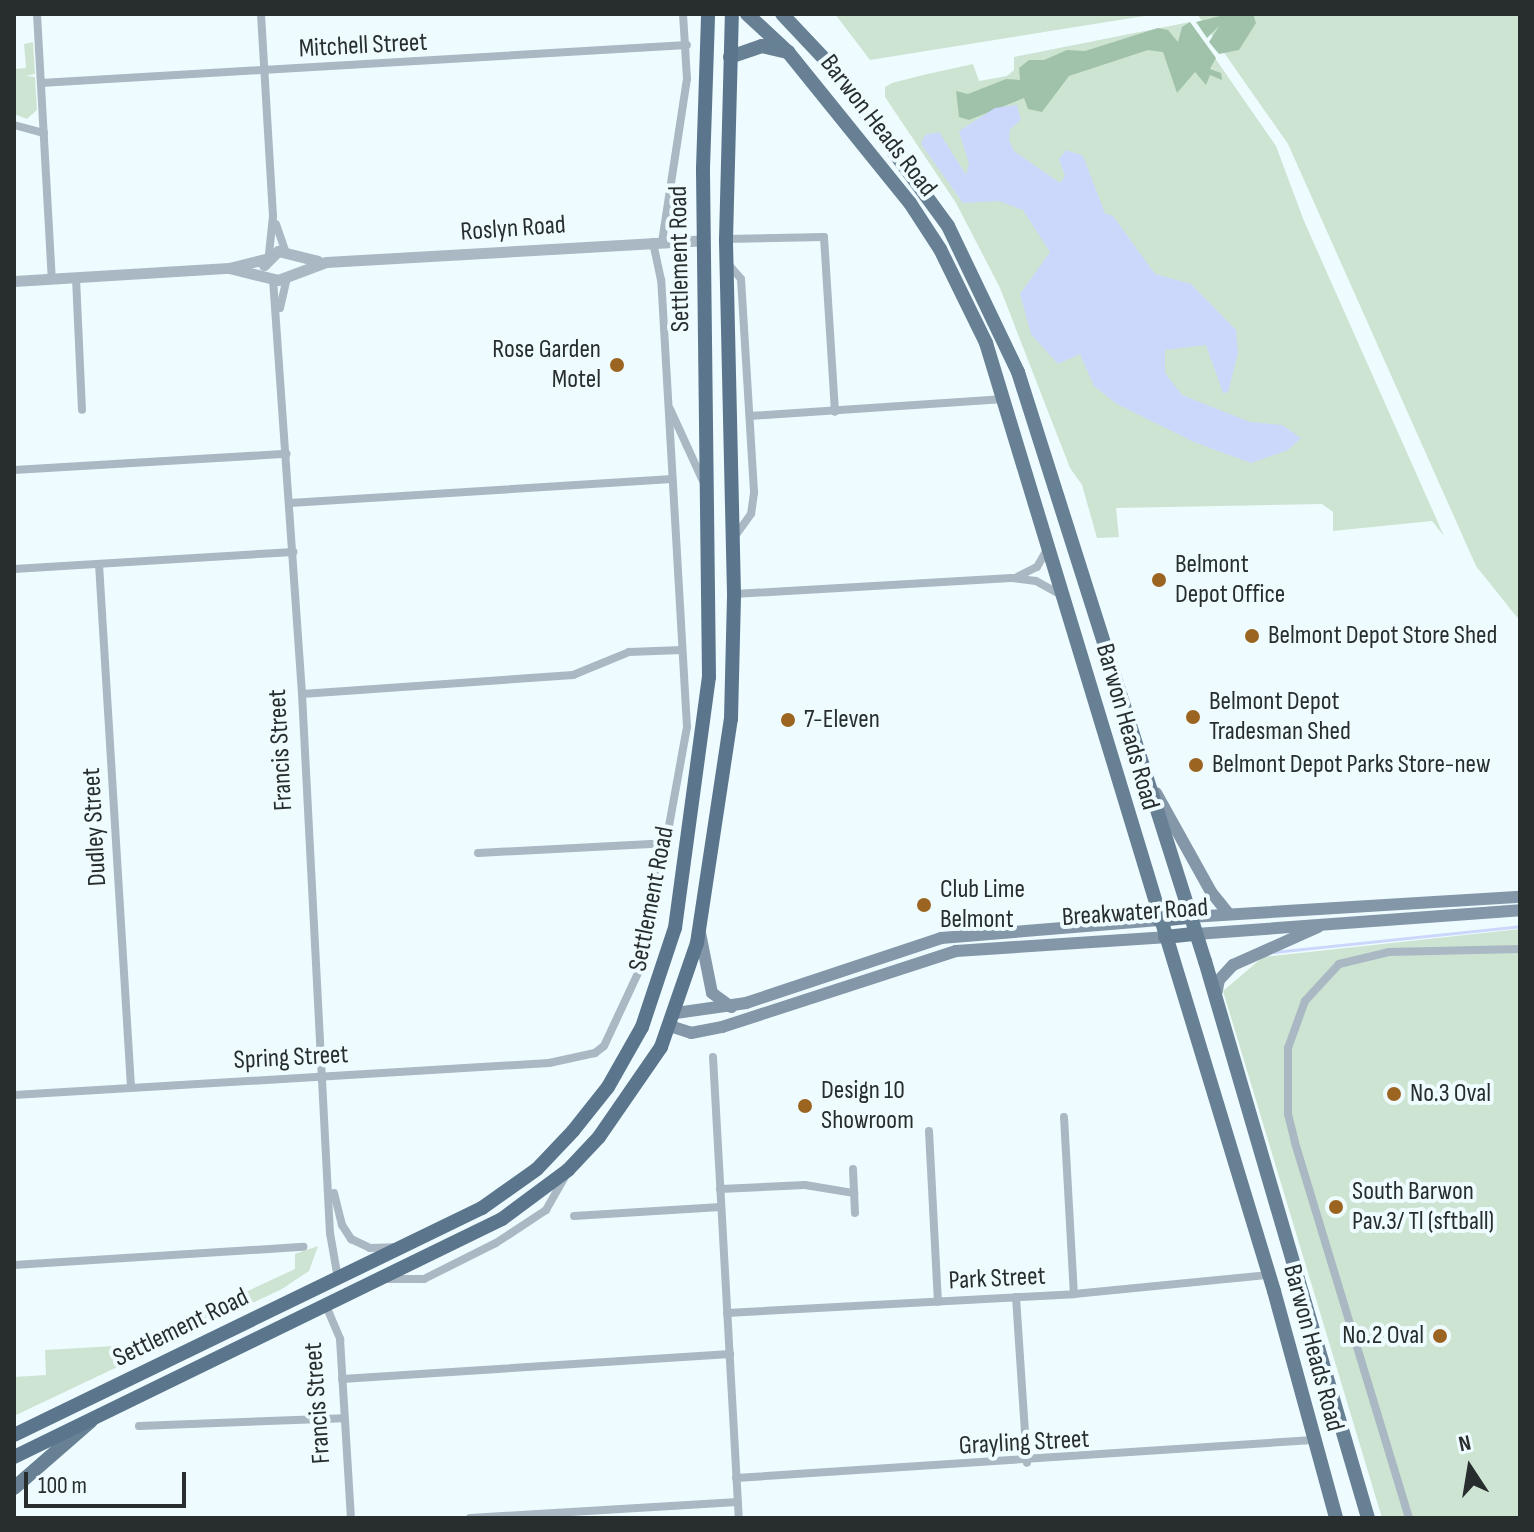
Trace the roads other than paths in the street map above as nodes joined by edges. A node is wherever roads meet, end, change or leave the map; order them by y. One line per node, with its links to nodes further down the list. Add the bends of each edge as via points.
1 (37, 14): 14 (street)
2 (261, 14): 13 (street)
3 (683, 14): 9 (street, Settlement Road)
4 (708, 14): 21 (highway, Settlement Road)
5 (732, 14): 12 (highway, Settlement Road)
6 (747, 14): 11 (main road, Barwon Heads Road)
7 (782, 14): 10 (main road, Barwon Heads Road)
8 (791, 14): 10 (main road)
9 (687, 45): 13 (street, Mitchell Street); 22 (street, Settlement Road, via 687,79)
10 (816, 47): 15 (main road, Barwon Heads Road)
11 (788, 52): 12 (main road, via 758,47); 16 (main road, Barwon Heads Road)
12 (730, 57): 20 (highway, Settlement Road)
13 (265, 71): 14 (street, Mitchell Street); 19 (street)
14 (41, 83): 18 (street)
15 (846, 85): 16 (main road); 47 (main road, Barwon Heads Road, via 948,226 1002,330)
16 (846, 122): 34 (main road, Barwon Heads Road, via 940,249 968,302)
17 (14, 125): 18 (street)
18 (44, 133): 31 (street)
19 (273, 216): 23 (street); 24 (street)
20 (726, 239): 21 (highway); 25 (highway, Settlement Road); 37 (street, via 824,237)
21 (703, 240): 22 (street, Roslyn Road); 42 (highway, Settlement Road)
22 (658, 242): 26 (street, Roslyn Road); 35 (street, Settlement Road)
23 (288, 255): 24 (street, Roslyn Road); 26 (street, Roslyn Road); 29 (street)
24 (267, 257): 27 (street, Roslyn Road); 28 (street)
25 (726, 261): 38 (street, via 741,279); 44 (highway, Settlement Road)
26 (326, 262): 29 (street, Roslyn Road)
27 (229, 268): 28 (street, Roslyn Road); 30 (street, Roslyn Road)
28 (270, 276): 29 (street, Roslyn Road); 33 (street, Francis Street)
29 (289, 276): 33 (street, Francis Street)
30 (76, 278): 31 (street, Roslyn Road); 36 (street)
31 (52, 279): 32 (street, Roslyn Road)
32 (14, 281)
33 (279, 316): 39 (street, Francis Street)
34 (1006, 399): 37 (street); 45 (main road, Barwon Heads Road)
35 (668, 403): 41 (street, Settlement Road); 42 (street)
36 (82, 410)
37 (835, 412): 38 (street)
38 (750, 416): 44 (street, via 754,508)
39 (287, 454): 40 (street); 43 (street, Francis Street)
40 (14, 470)
41 (672, 479): 43 (street); 54 (street, Settlement Road)
42 (708, 492): 52 (highway, Settlement Road)
43 (290, 503): 46 (street, Francis Street)
44 (733, 539): 51 (highway, Settlement Road)
45 (1049, 545): 50 (street, via 1037,567); 53 (main road, Barwon Heads Road)
46 (293, 552): 48 (street); 55 (street, Francis Street)
47 (1074, 553): 53 (main road); 56 (main road, Barwon Heads Road)
48 (99, 564): 49 (street); 77 (street, Dudley Street)
49 (14, 569)
50 (1012, 578): 51 (street); 53 (street, via 1045,584)
51 (734, 594): 52 (highway); 65 (highway, Settlement Road, via 731,719)
52 (711, 595): 73 (highway, Settlement Road, via 706,718 682,887 667,964)
53 (1064, 595): 63 (main road, Barwon Heads Road)
54 (682, 650): 55 (street, via 629,652 573,675); 57 (street, Settlement Road, via 687,727)
55 (302, 694): 76 (street, Francis Street)
56 (1147, 776): 61 (main road); 62 (main road, Barwon Heads Road)
57 (670, 843): 58 (street); 76 (street, Spring Street, via 632,994 601,1050 549,1063)
58 (478, 853)
59 (1520, 897): 61 (main road, Breakwater Road)
60 (1520, 910): 64 (main road, Breakwater Road)
61 (1228, 913): 62 (main road, Breakwater Road)
62 (1190, 917): 63 (main road, Breakwater Road); 66 (main road, Barwon Heads Road)
63 (1159, 920): 67 (main road, Barwon Heads Road); 69 (main road, Breakwater Road, via 947,937)
64 (1328, 923): 66 (main road, Breakwater Road); 71 (main road, via 1233,965 1219,980)
65 (699, 930): 72 (main road, via 712,993); 74 (highway, Settlement Road)
66 (1196, 934): 67 (main road, Breakwater Road); 71 (main road, Barwon Heads Road)
67 (1165, 937): 70 (main road, Breakwater Road, via 956,951); 91 (main road, Barwon Heads Road)
68 (1520, 949): 117 (street, via 1389,952 1339,964 1305,1001 1288,1048 1288,1114 1295,1142)
69 (828, 975): 70 (main road); 72 (main road, Breakwater Road)
70 (833, 989): 74 (main road, Breakwater Road, via 722,1027 690,1033)
71 (1216, 997): 116 (main road, Barwon Heads Road)
72 (731, 1007): 74 (main road, Breakwater Road)
73 (647, 1016): 74 (highway); 88 (highway, Settlement Road, via 608,1087 548,1158 482,1208)
74 (673, 1020): 93 (highway, Settlement Road, via 633,1093 568,1170 490,1226)
75 (713, 1057): 83 (street)
76 (325, 1076): 77 (street, Spring Street); 82 (street, Francis Street)
77 (131, 1087): 78 (street, Spring Street)
78 (14, 1095)
79 (1064, 1117): 95 (street)
80 (929, 1131): 97 (street)
81 (853, 1169): 84 (street)
82 (331, 1180): 88 (street, Francis Street, via 341,1222 351,1239 370,1248); 92 (street, Francis Street, via 330,1233)
83 (720, 1189): 84 (street, via 805,1185); 85 (street)
84 (854, 1193): 86 (street)
85 (721, 1207): 87 (street); 99 (street)
86 (855, 1213)
87 (574, 1216)
88 (406, 1246): 92 (highway, Settlement Road)
89 (303, 1247): 90 (street)
90 (14, 1265)
91 (1269, 1275): 95 (street, Park Street); 106 (main road, Barwon Heads Road)
92 (338, 1279): 93 (highway); 94 (highway, Settlement Road)
93 (384, 1279): 98 (highway, Settlement Road)
94 (317, 1289): 98 (highway, Francis Street); 105 (highway, Settlement Road)
95 (1074, 1294): 96 (street, Park Street)
96 (1016, 1297): 97 (street, Park Street); 108 (street)
97 (938, 1302): 99 (street, Park Street)
98 (327, 1308): 101 (street, Francis Street, via 339,1334); 103 (highway, Settlement Road)
99 (727, 1313): 100 (street)
100 (730, 1354): 101 (street); 109 (street)
101 (342, 1379): 102 (street, Francis Street)
102 (344, 1418): 104 (street); 112 (street, Francis Street)
103 (91, 1421): 107 (highway, Settlement Road); 110 (main road)
104 (139, 1426)
105 (14, 1433)
106 (1313, 1440): 108 (street, Grayling Street); 115 (main road, Barwon Heads Road)
107 (14, 1457)
108 (1027, 1463): 109 (street, Grayling Street)
109 (736, 1478): 111 (street)
110 (14, 1488)
111 (738, 1502): 113 (street); 114 (street)
112 (351, 1518)
113 (470, 1518)
114 (739, 1518)
115 (1336, 1518)
116 (1368, 1518)
117 (1409, 1518)

